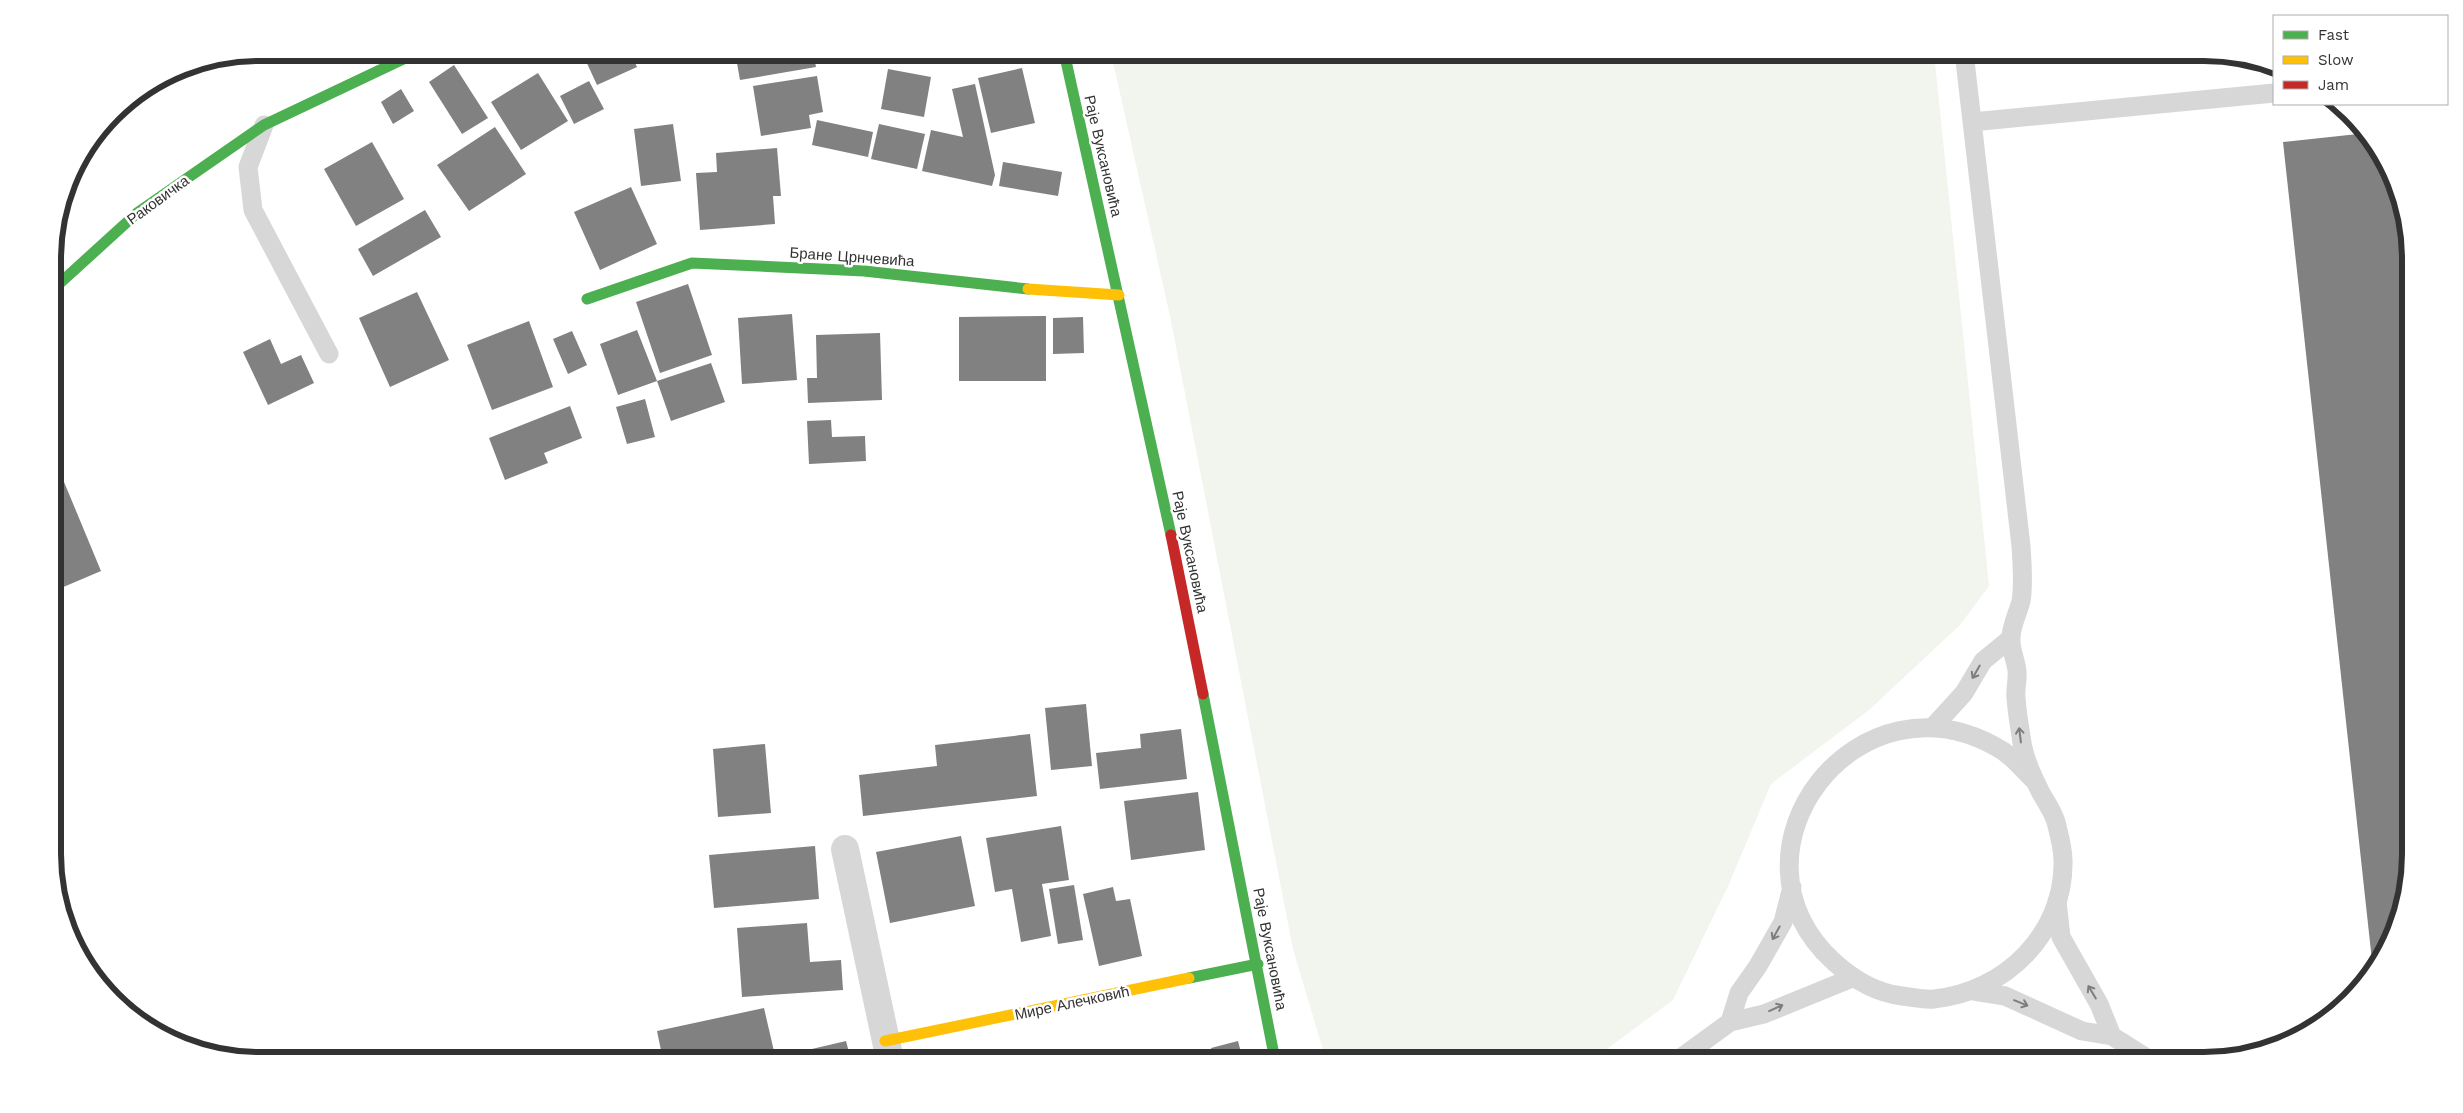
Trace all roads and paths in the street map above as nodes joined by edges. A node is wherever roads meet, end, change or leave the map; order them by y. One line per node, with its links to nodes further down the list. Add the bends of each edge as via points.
1 (399, 61): 6 (street, Раковичка)
2 (1066, 61): 8 (street, Раје Вуксановића)
3 (1965, 61): 5 (lane)
4 (2273, 93): 5 (lane)
5 (1972, 122): 11 (lane, via 2021,546 2021,598)
6 (264, 125): 7 (street, Раковичка, via 137,213); 10 (lane, via 248,168 254,210)
7 (61, 282)
8 (1119, 295): 9 (street, Бране Црнчевића, via 1002,287 864,271 692,262); 17 (street, Раје Вуксановића)
9 (588, 299)
10 (329, 354)
11 (2011, 638): 12 (lane, one-way to 12, via 1983,661 1964,694); 13 (lane, one-way to 11, via 2022,746 2016,696 2017,672)
12 (1932, 727): 13 (lane, via 1967,733 2005,752); 15 (lane, via 1898,731 1865,742 1836,761 1813,788 1798,818 1790,852)
13 (2035, 781): 16 (lane, via 2055,818 2063,860)
14 (845, 849): 22 (street, Мире Алечковић)
15 (1792, 887): 18 (lane, via 1802,920 1821,950); 20 (lane, one-way to 20, via 1783,922 1739,993)
16 (2057, 901): 19 (lane, via 2040,940 2010,970); 21 (lane, one-way to 16, via 2099,1004 2062,937)
17 (1258, 964): 22 (street, Мире Алечковић); 23 (street, Раје Вуксановића)
18 (1852, 978): 19 (lane, via 1890,995 1932,1000); 20 (lane, one-way to 18, via 1764,1014)
19 (1974, 991): 21 (lane, one-way to 21, via 2005,996 2082,1030)
20 (1730, 1022): 24 (lane)
21 (2112, 1036): 25 (lane)
22 (887, 1051)
23 (1274, 1052)
24 (1689, 1052)
25 (2137, 1052)

